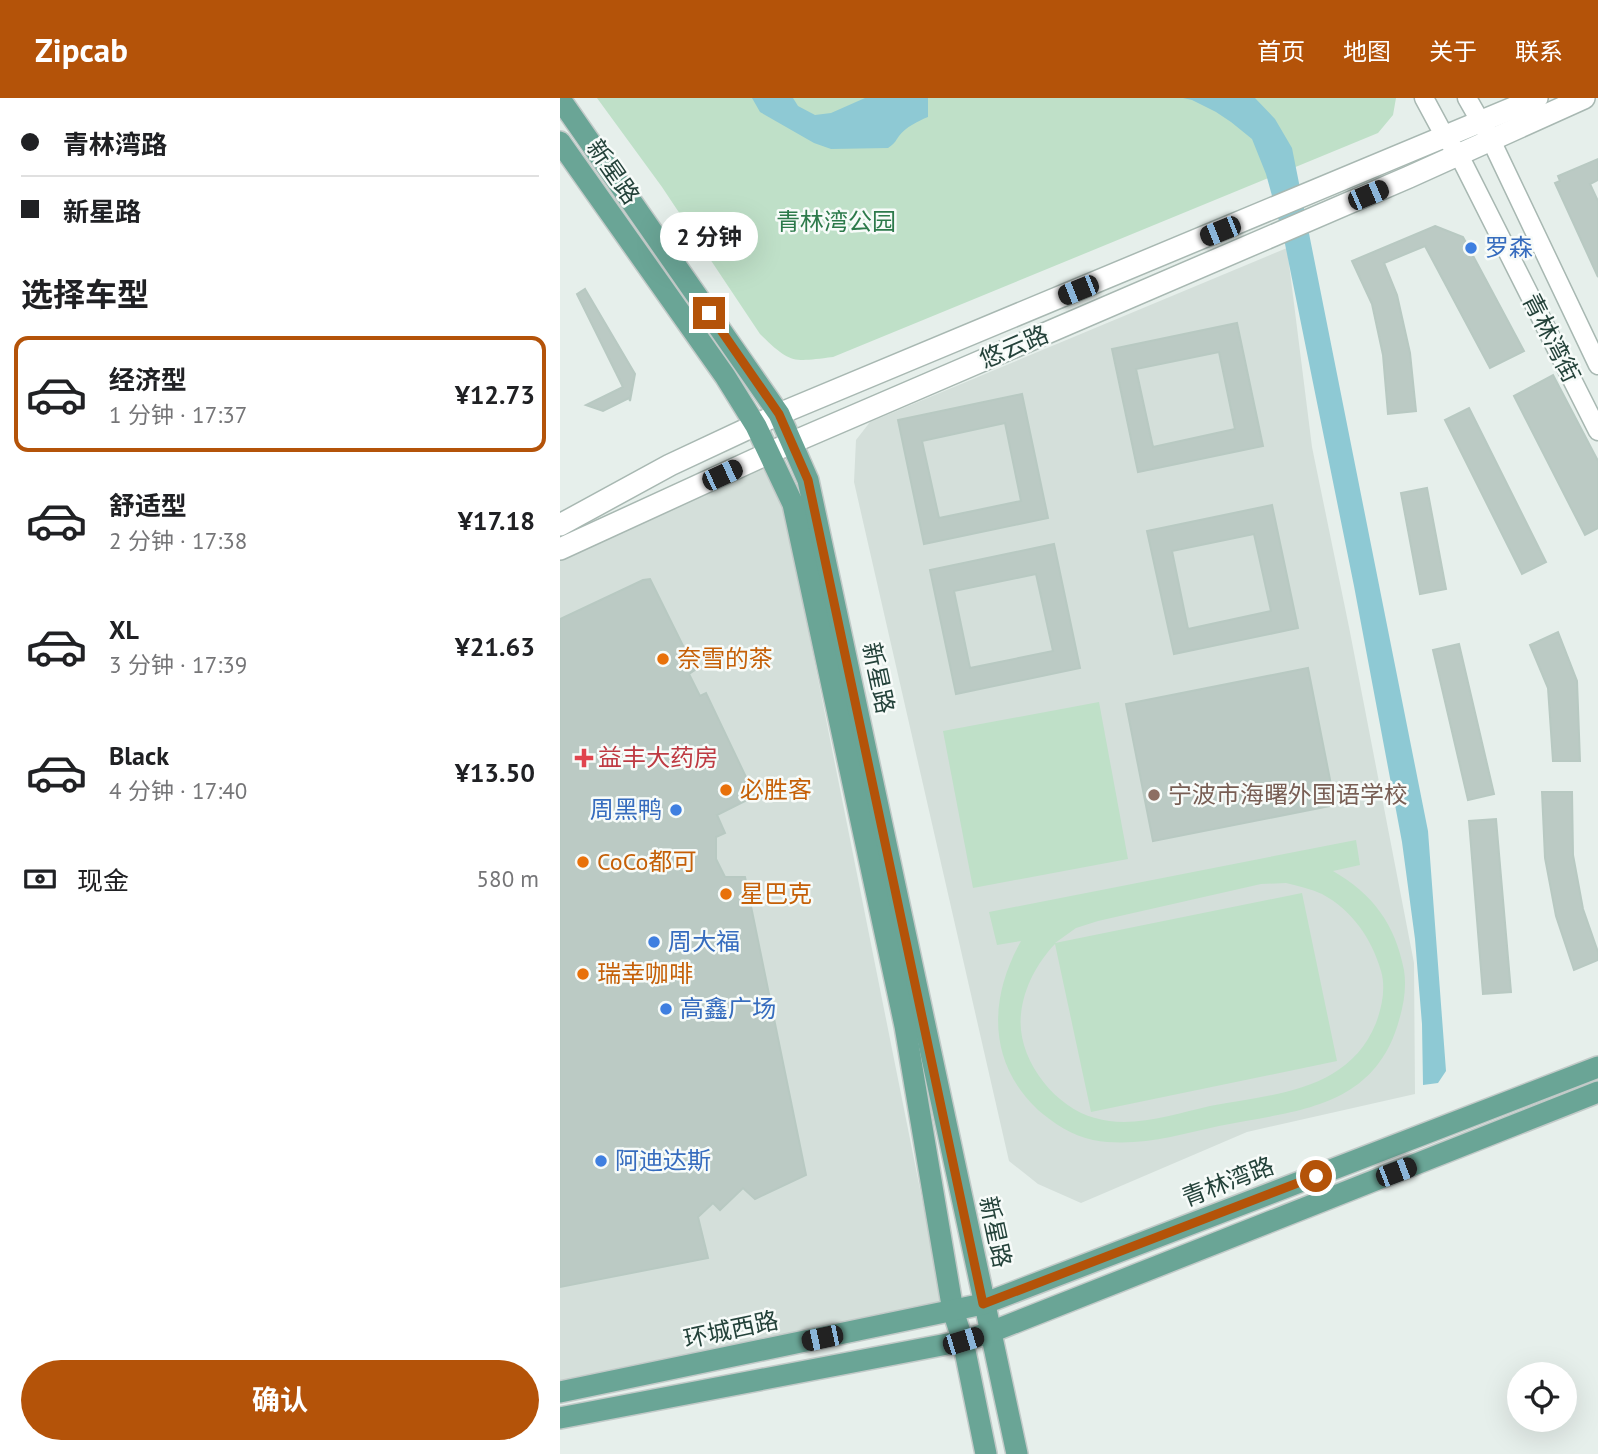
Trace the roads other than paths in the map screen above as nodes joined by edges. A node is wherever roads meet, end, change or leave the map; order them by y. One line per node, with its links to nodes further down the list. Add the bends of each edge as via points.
1 (1424, 98): 7 (street, 青林湾街)
2 (1467, 98): 6 (street, 青林湾街)
3 (1537, 98): 6 (street, 悠云路)
4 (1584, 98): 8 (street, 悠云路)
5 (560, 99): 12 (main road, 新星路)
6 (1482, 121): 7 (street, 悠云路); 8 (street, 青林湾街)
7 (1445, 137): 10 (street, 青林湾街); 12 (street, 悠云路)
8 (1491, 140): 10 (street, 悠云路); 11 (street, 青林湾街)
9 (560, 142): 13 (main road, 新星路)
10 (1458, 155): 14 (street, 青林湾街); 15 (street, 悠云路)
11 (1598, 365)
12 (779, 414): 13 (street, 悠云路); 15 (main road, 新星路)
13 (757, 426): 16 (main road, 新星路); 17 (street, 悠云路, via 670,465)
14 (1598, 431)
15 (791, 443): 16 (street, 悠云路); 21 (main road, 新星路, via 808,480 817,517)
16 (769, 453): 18 (street, 悠云路); 22 (main road, 新星路, via 793,504 874,876)
17 (560, 525)
18 (560, 550)
19 (1598, 1067): 21 (main road, 青林湾路)
20 (1598, 1091): 23 (main road)
21 (983, 1304): 22 (main road, 青林湾路); 23 (main road, 新星路)
22 (954, 1311): 24 (main road, 新星路); 25 (main road, 环城西路)
23 (991, 1332): 24 (main road); 28 (main road, 新星路)
24 (963, 1341): 26 (main road); 27 (main road, 新星路)
25 (560, 1392)
26 (560, 1418)
27 (986, 1454)
28 (1017, 1454)

